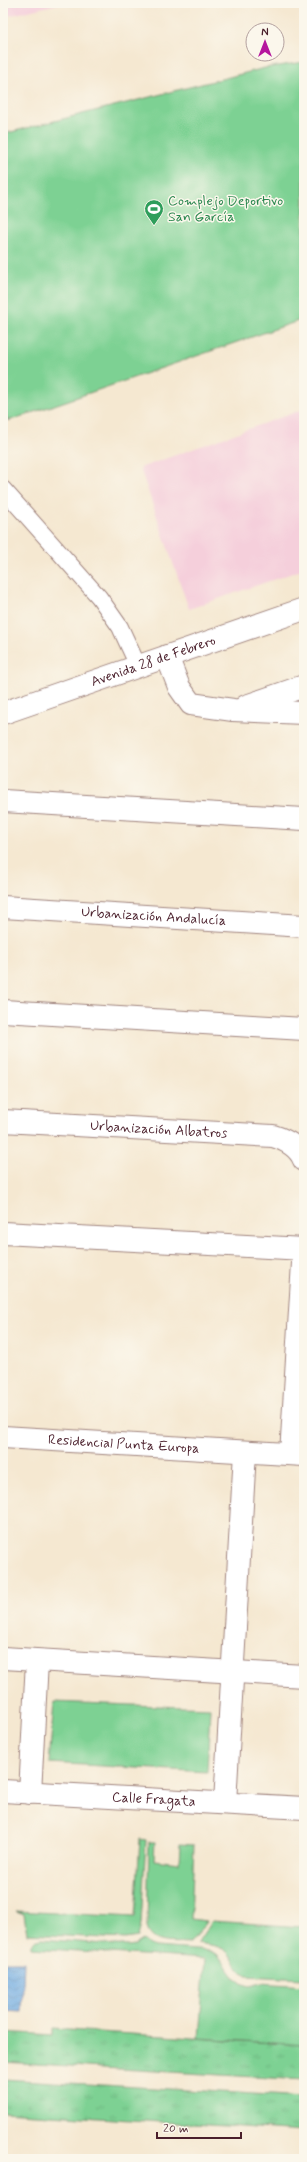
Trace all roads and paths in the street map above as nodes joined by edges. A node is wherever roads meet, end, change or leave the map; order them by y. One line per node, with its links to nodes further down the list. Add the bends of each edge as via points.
1 (3, 489): 4 (lane, via 99,597 120,627)
2 (304, 609): 3 (street, Avenida 28 de Febrero)
3 (167, 656): 4 (street, Avenida 28 de Febrero); 6 (street, via 179,687 191,704)
4 (138, 666): 7 (street, Avenida 28 de Febrero)
5 (304, 686): 6 (street)
6 (233, 710): 8 (street)
7 (3, 713)
8 (304, 713)
9 (3, 801): 10 (street)
10 (304, 819)
11 (3, 908): 12 (street, Urbanización Andalucía)
12 (304, 926)
13 (3, 1011): 14 (street)
14 (304, 1029)
15 (3, 1121): 16 (street, Urbanización Albatros, via 273,1136 295,1147)
16 (304, 1160)
17 (3, 1233): 18 (street)
18 (304, 1248): 21 (street)
19 (3, 1437): 20 (street, Residencial Punta Europa)
20 (245, 1452): 21 (street, Residencial Punta Europa); 24 (street)
21 (298, 1455)
22 (3, 1658): 23 (street)
23 (38, 1661): 24 (street); 27 (street)
24 (233, 1672): 25 (street); 28 (street)
25 (304, 1676)
26 (3, 1791): 27 (street, Calle Fragata)
27 (30, 1793): 28 (street, Calle Fragata)
28 (225, 1803): 29 (street, Calle Fragata)
29 (304, 1808)

